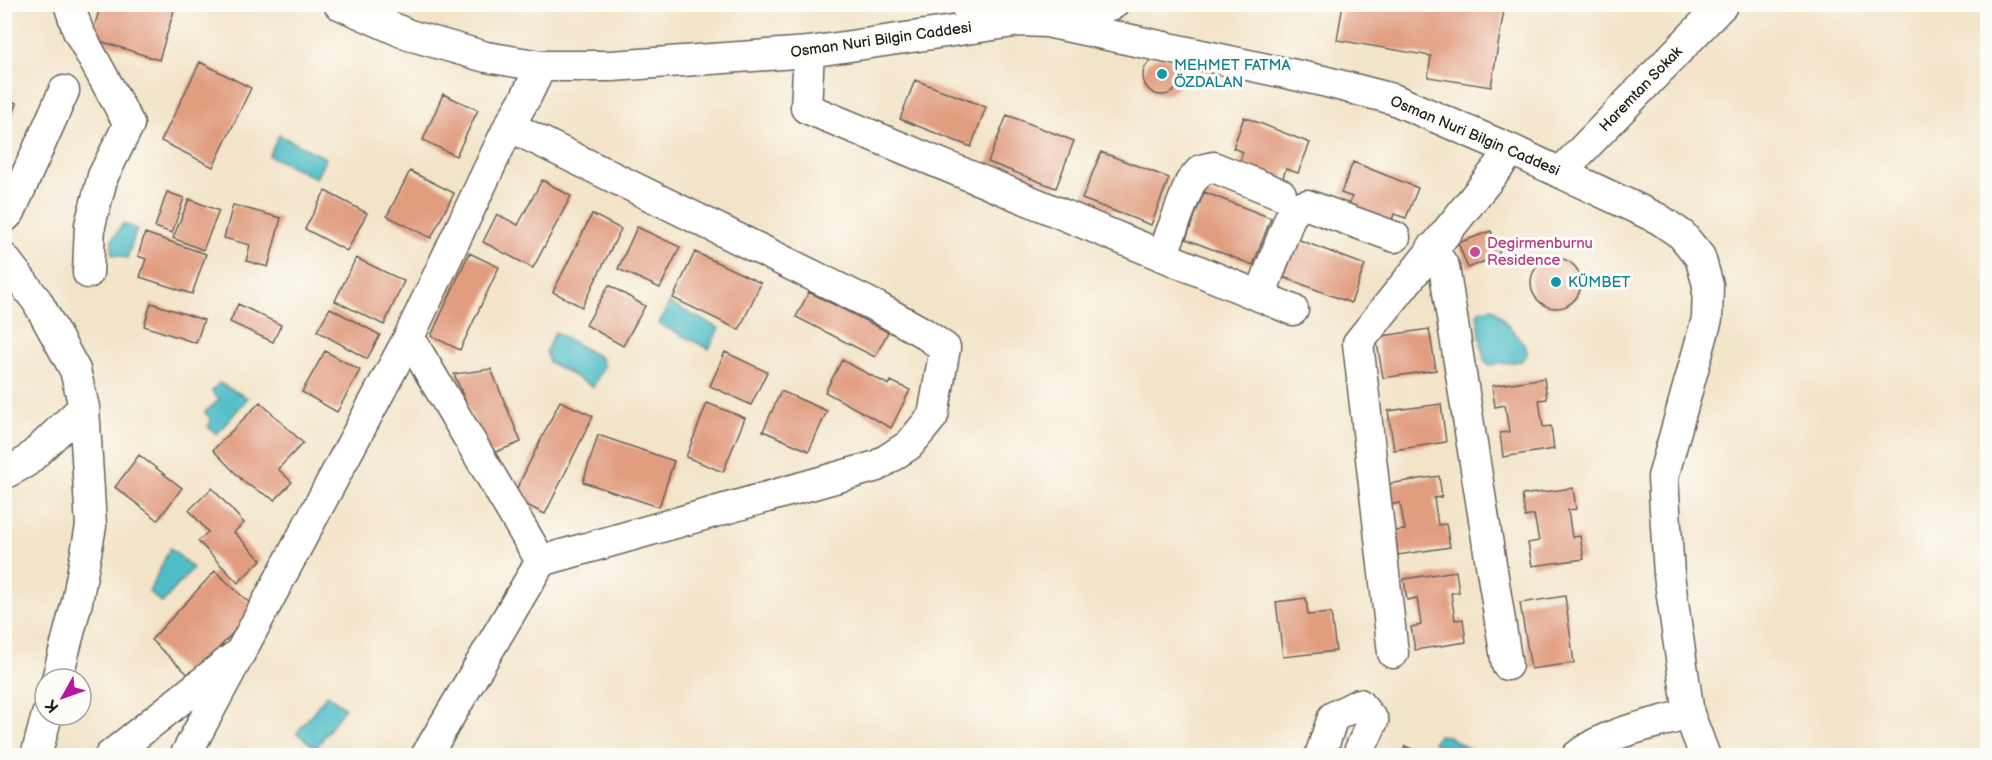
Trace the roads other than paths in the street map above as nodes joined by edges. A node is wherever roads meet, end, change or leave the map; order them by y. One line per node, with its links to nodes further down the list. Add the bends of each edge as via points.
1 (69, 4): 19 (street, via 78,31 129,124 103,176 90,225)
2 (339, 4): 8 (street, Osman Nuri Bilgin Caddesi, via 409,35 486,57)
3 (964, 4): 6 (street)
4 (1113, 4): 6 (street)
5 (1723, 4): 12 (street, Haremtan Sokak)
6 (1047, 22): 7 (street, Osman Nuri Bilgin Caddesi, via 1021,21); 11 (street, Osman Nuri Bilgin Caddesi, via 1393,99)
7 (809, 52): 8 (street, Osman Nuri Bilgin Caddesi, via 612,66); 17 (street, via 806,108)
8 (541, 66): 10 (street)
9 (64, 91): 14 (street)
10 (508, 126): 22 (street); 25 (street, via 877,307 945,348 933,416 909,445 878,466)
11 (1512, 150): 12 (street, Osman Nuri Bilgin Caddesi); 16 (street)
12 (1560, 173): 30 (street, Osman Nuri Bilgin Caddesi, via 1659,219 1682,235 1700,257 1708,285 1707,319 1663,477 1669,575)
13 (1281, 194): 17 (street, via 1213,167 1201,170 1190,183)
14 (4, 218)
15 (1395, 237): 20 (street, via 1307,205 1297,208)
16 (1432, 248): 27 (street, via 1358,343); 28 (street, via 1444,267)
17 (1162, 256): 20 (street)
18 (4, 258): 23 (street, via 37,301 75,370)
19 (88, 273)
20 (1260, 296): 21 (street)
21 (1293, 310)
22 (409, 337): 25 (street); 26 (street)
23 (84, 407): 24 (street, via 26,462); 29 (street, via 91,526)
24 (4, 474)
25 (541, 561): 35 (street)
26 (242, 651): 33 (street); 34 (street)
27 (1393, 653)
28 (1507, 665)
29 (60, 667)
30 (1689, 714): 38 (street, via 1617,735 1589,746); 39 (street, Osman Nuri Bilgin Caddesi)
31 (44, 727): 32 (street)
32 (36, 756)
33 (110, 756)
34 (185, 756)
35 (426, 756)
36 (1320, 756): 37 (street, via 1333,717 1359,704 1373,720)
37 (1357, 756)
38 (1577, 756)
39 (1705, 756)

